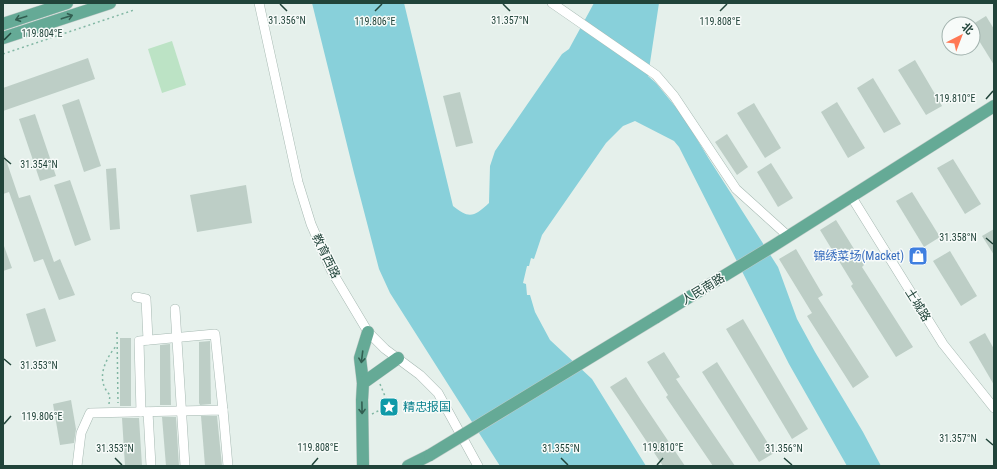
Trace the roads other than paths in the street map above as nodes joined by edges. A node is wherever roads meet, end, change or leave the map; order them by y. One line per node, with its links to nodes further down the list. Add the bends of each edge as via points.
1 (66, 3): 5 (main road, one-way to 5)
2 (110, 3): 6 (main road, one-way to 2)
3 (259, 3): 12 (street, 教育西路, via 298,182 311,224 331,270)
4 (552, 3): 9 (street, via 656,75 674,96 736,189)
5 (3, 24)
6 (3, 38)
7 (994, 106): 8 (main road, 人民南路)
8 (851, 196): 9 (main road, 人民南路); 17 (street, 土城路, via 943,344)
9 (788, 236): 26 (main road, 人民南路, bridge)
10 (136, 297): 14 (street, via 146,299)
11 (175, 309): 13 (street)
12 (368, 332): 15 (street, 教育西路); 16 (main road, one-way to 16, via 360,358)
13 (177, 338): 14 (street); 18 (street, via 215,334); 20 (street)
14 (148, 340): 19 (street, via 139,340)
15 (398, 358): 16 (main road); 27 (street, 教育西路, via 420,374 438,393)
16 (363, 383): 25 (main road, one-way to 25)
17 (994, 408)
18 (223, 410): 20 (street); 24 (street)
19 (144, 412): 20 (street); 21 (street, via 90,413 81,433); 22 (street)
20 (182, 412): 23 (street)
21 (77, 466)
22 (151, 466)
23 (185, 466)
24 (228, 466)
25 (363, 466)
26 (408, 466)
27 (478, 466)

